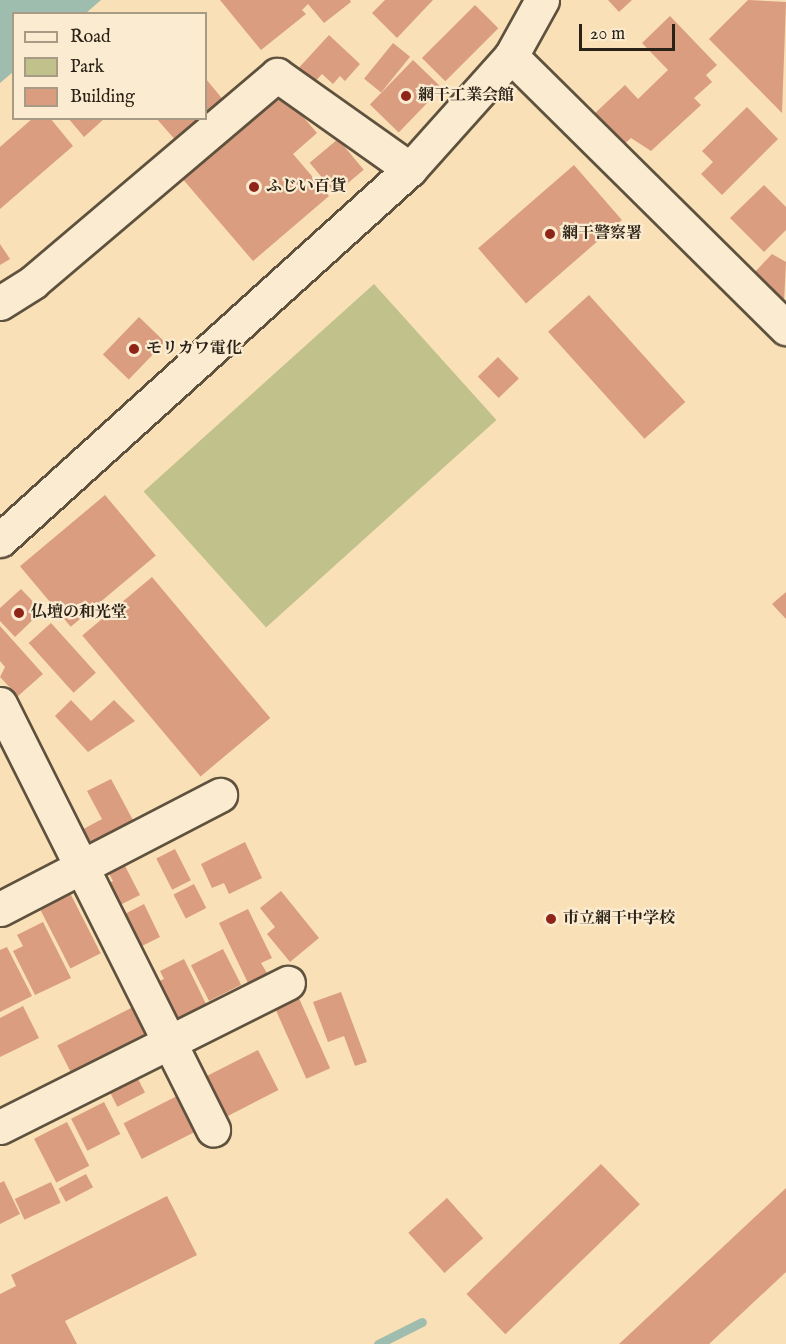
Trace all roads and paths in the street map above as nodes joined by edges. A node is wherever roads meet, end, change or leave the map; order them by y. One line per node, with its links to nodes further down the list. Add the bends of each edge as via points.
1 (542, 0): 2 (street)
2 (511, 56): 3 (street); 5 (street)
3 (410, 169): 4 (street, via 277,75 33,282); 6 (street)
4 (0, 303)
5 (786, 328)
6 (0, 540)
7 (0, 704): 9 (street)
8 (220, 795): 9 (street)
9 (81, 870): 10 (street); 12 (street)
10 (0, 909)
11 (288, 983): 12 (street)
12 (169, 1044): 13 (street); 14 (street)
13 (0, 1127)
14 (213, 1130)

